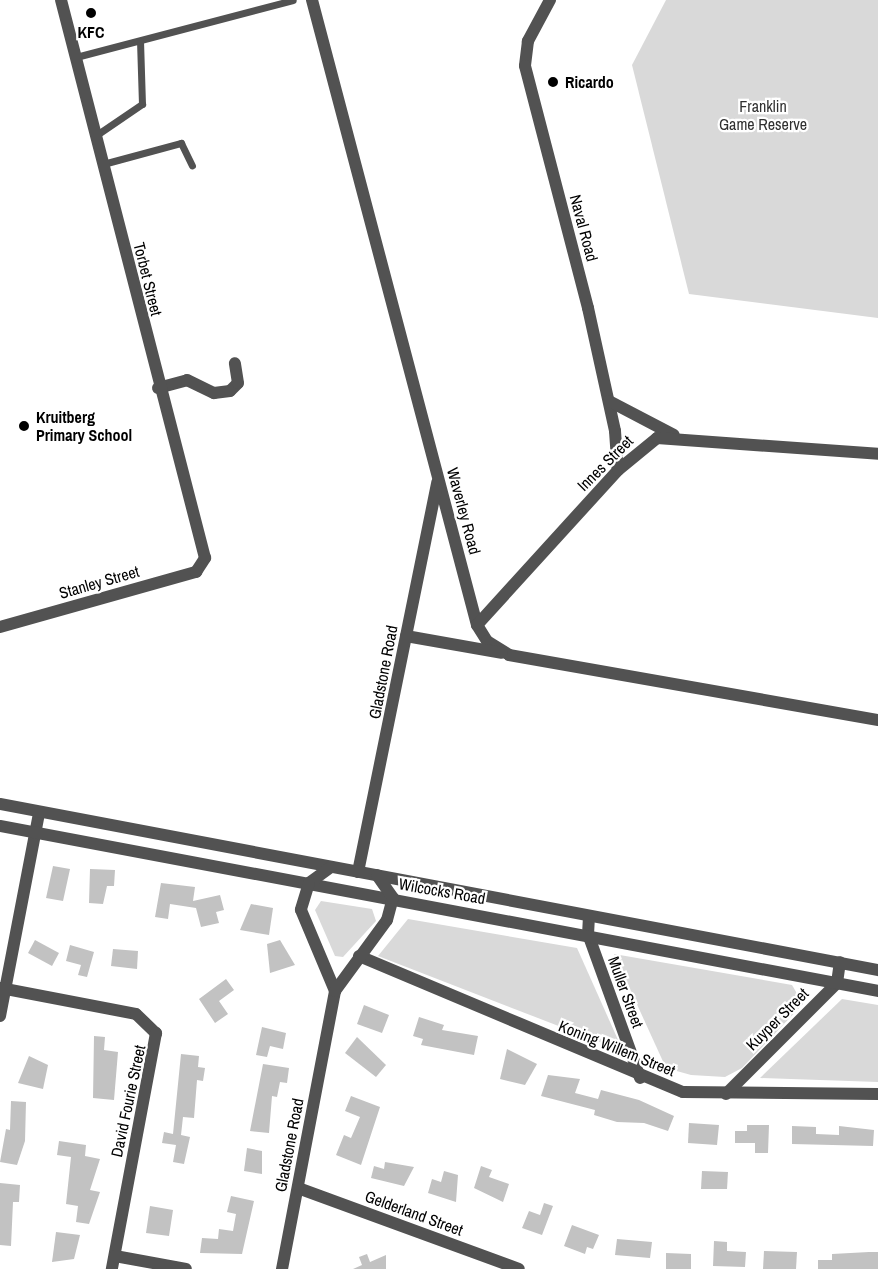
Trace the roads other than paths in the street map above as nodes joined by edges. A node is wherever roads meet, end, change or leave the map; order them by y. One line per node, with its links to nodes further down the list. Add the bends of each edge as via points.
1 (61, 0): 6 (street, Torbet Street)
2 (294, 0): 5 (lane)
3 (312, 0): 16 (street, Waverley Road)
4 (550, 0): 12 (street, Naval Road, via 528,40 525,66)
5 (140, 40): 6 (lane); 7 (lane, via 142,104)
6 (76, 57): 7 (street, Torbet Street)
7 (95, 136): 8 (street, Torbet Street)
8 (102, 164): 9 (lane, via 181,143); 11 (street, Torbet Street)
9 (192, 166)
10 (235, 363): 11 (street, via 238,383 230,391 214,393 187,380)
11 (158, 388): 17 (street, Torbet Street, via 206,552)
12 (609, 401): 13 (street); 15 (street, Naval Road)
13 (674, 435): 14 (street, Innes Street); 15 (street, Innes Street, via 647,444)
14 (878, 454)
15 (618, 470): 18 (street, Innes Street)
16 (438, 478): 18 (street, Waverley Road); 20 (street, Gladstone Road)
17 (204, 564): 19 (street, Stanley Street, via 196,572)
18 (477, 625): 21 (street, Waverley Road, via 487,641)
19 (0, 627)
20 (406, 636): 21 (street); 30 (street, Gladstone Road)
21 (509, 655): 22 (street, Waverley Road)
22 (878, 720)
23 (0, 804): 24 (street, Wilcocks Road)
24 (39, 813): 26 (street); 27 (street, Wilcocks Road)
25 (0, 826): 26 (street, Wilcocks Road)
26 (34, 833): 28 (street, Wilcocks Road); 40 (street)
27 (157, 836): 28 (street); 29 (street, Wilcocks Road)
28 (155, 854): 32 (street, Wilcocks Road)
29 (331, 867): 30 (street, Wilcocks Road); 32 (street)
30 (358, 872): 31 (street, Wilcocks Road)
31 (377, 875): 33 (street); 34 (street, Wilcocks Road)
32 (309, 883): 33 (street, Wilcocks Road); 41 (street, via 301,910)
33 (393, 898): 35 (street, Wilcocks Road); 36 (street, Gladstone Road, via 387,920)
34 (590, 916): 35 (street, Muller Street); 37 (street, Wilcocks Road)
35 (588, 934): 39 (street, Wilcocks Road); 44 (street, Muller Street)
36 (359, 956): 41 (street, Gladstone Road); 44 (street, Koning Willem Street)
37 (840, 962): 38 (street, Wilcocks Road); 39 (street)
38 (878, 970)
39 (837, 983): 42 (street, Wilcocks Road); 45 (street, Kuyper Street)
40 (3, 988): 43 (street); 48 (street, David Fourie Street, via 136,1014 156,1033)
41 (336, 991): 47 (street, Gladstone Road)
42 (878, 991)
43 (0, 1016)
44 (640, 1078): 45 (street, Koning Willem Street, via 683,1092)
45 (726, 1094): 46 (street, Koning Willem Street)
46 (878, 1094)
47 (298, 1188): 50 (street, Gladstone Road); 51 (street, Gelderland Street)
48 (113, 1263): 49 (street)
49 (186, 1269)
50 (282, 1269)
51 (519, 1269)

